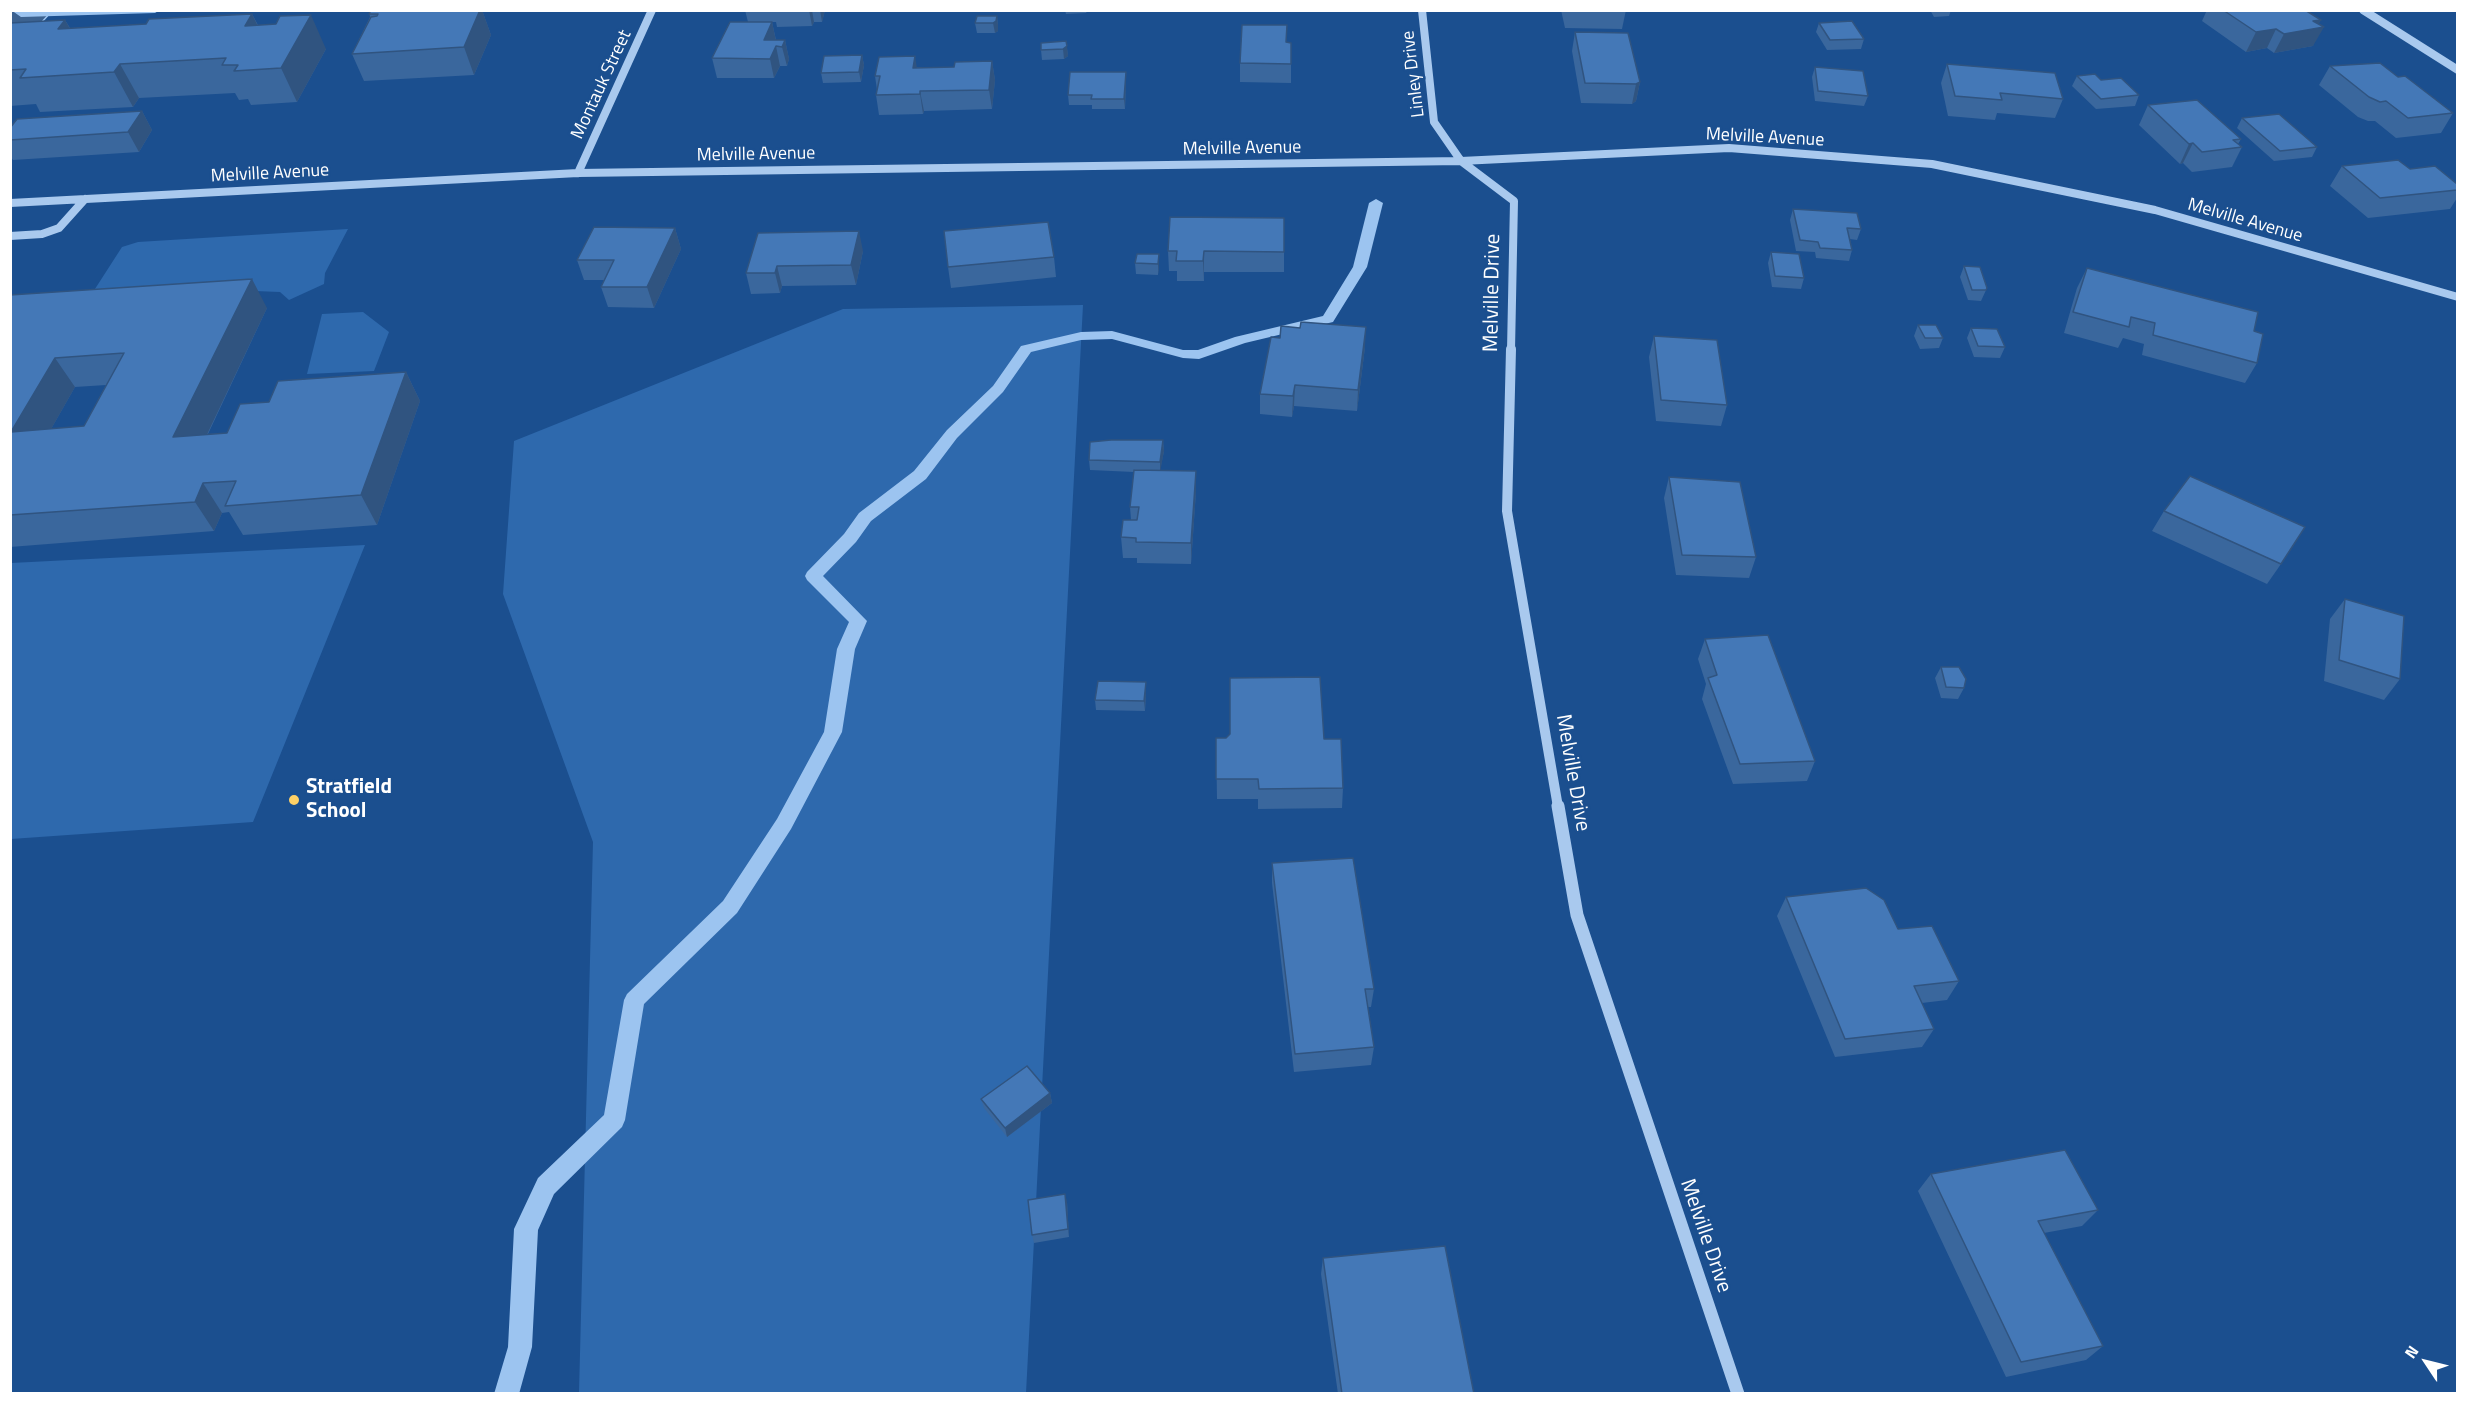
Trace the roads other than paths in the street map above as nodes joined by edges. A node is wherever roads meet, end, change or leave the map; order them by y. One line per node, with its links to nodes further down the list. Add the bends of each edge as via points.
1 (652, 10): 6 (street, Montauk Street)
2 (1422, 10): 5 (street, Linley Drive, via 1434,122)
3 (2363, 10): 4 (street)
4 (2457, 70)
5 (1461, 161): 6 (street, Melville Avenue); 10 (street, Melville Avenue, via 1730,148 1932,164 2155,210); 11 (street, Melville Drive, via 1514,201 1507,511 1577,915)
6 (578, 173): 7 (street, Melville Avenue)
7 (85, 199): 8 (street, Melville Avenue); 9 (street, via 59,228 42,234)
8 (10, 203)
9 (10, 236)
10 (2457, 297)
11 (1738, 1394)

